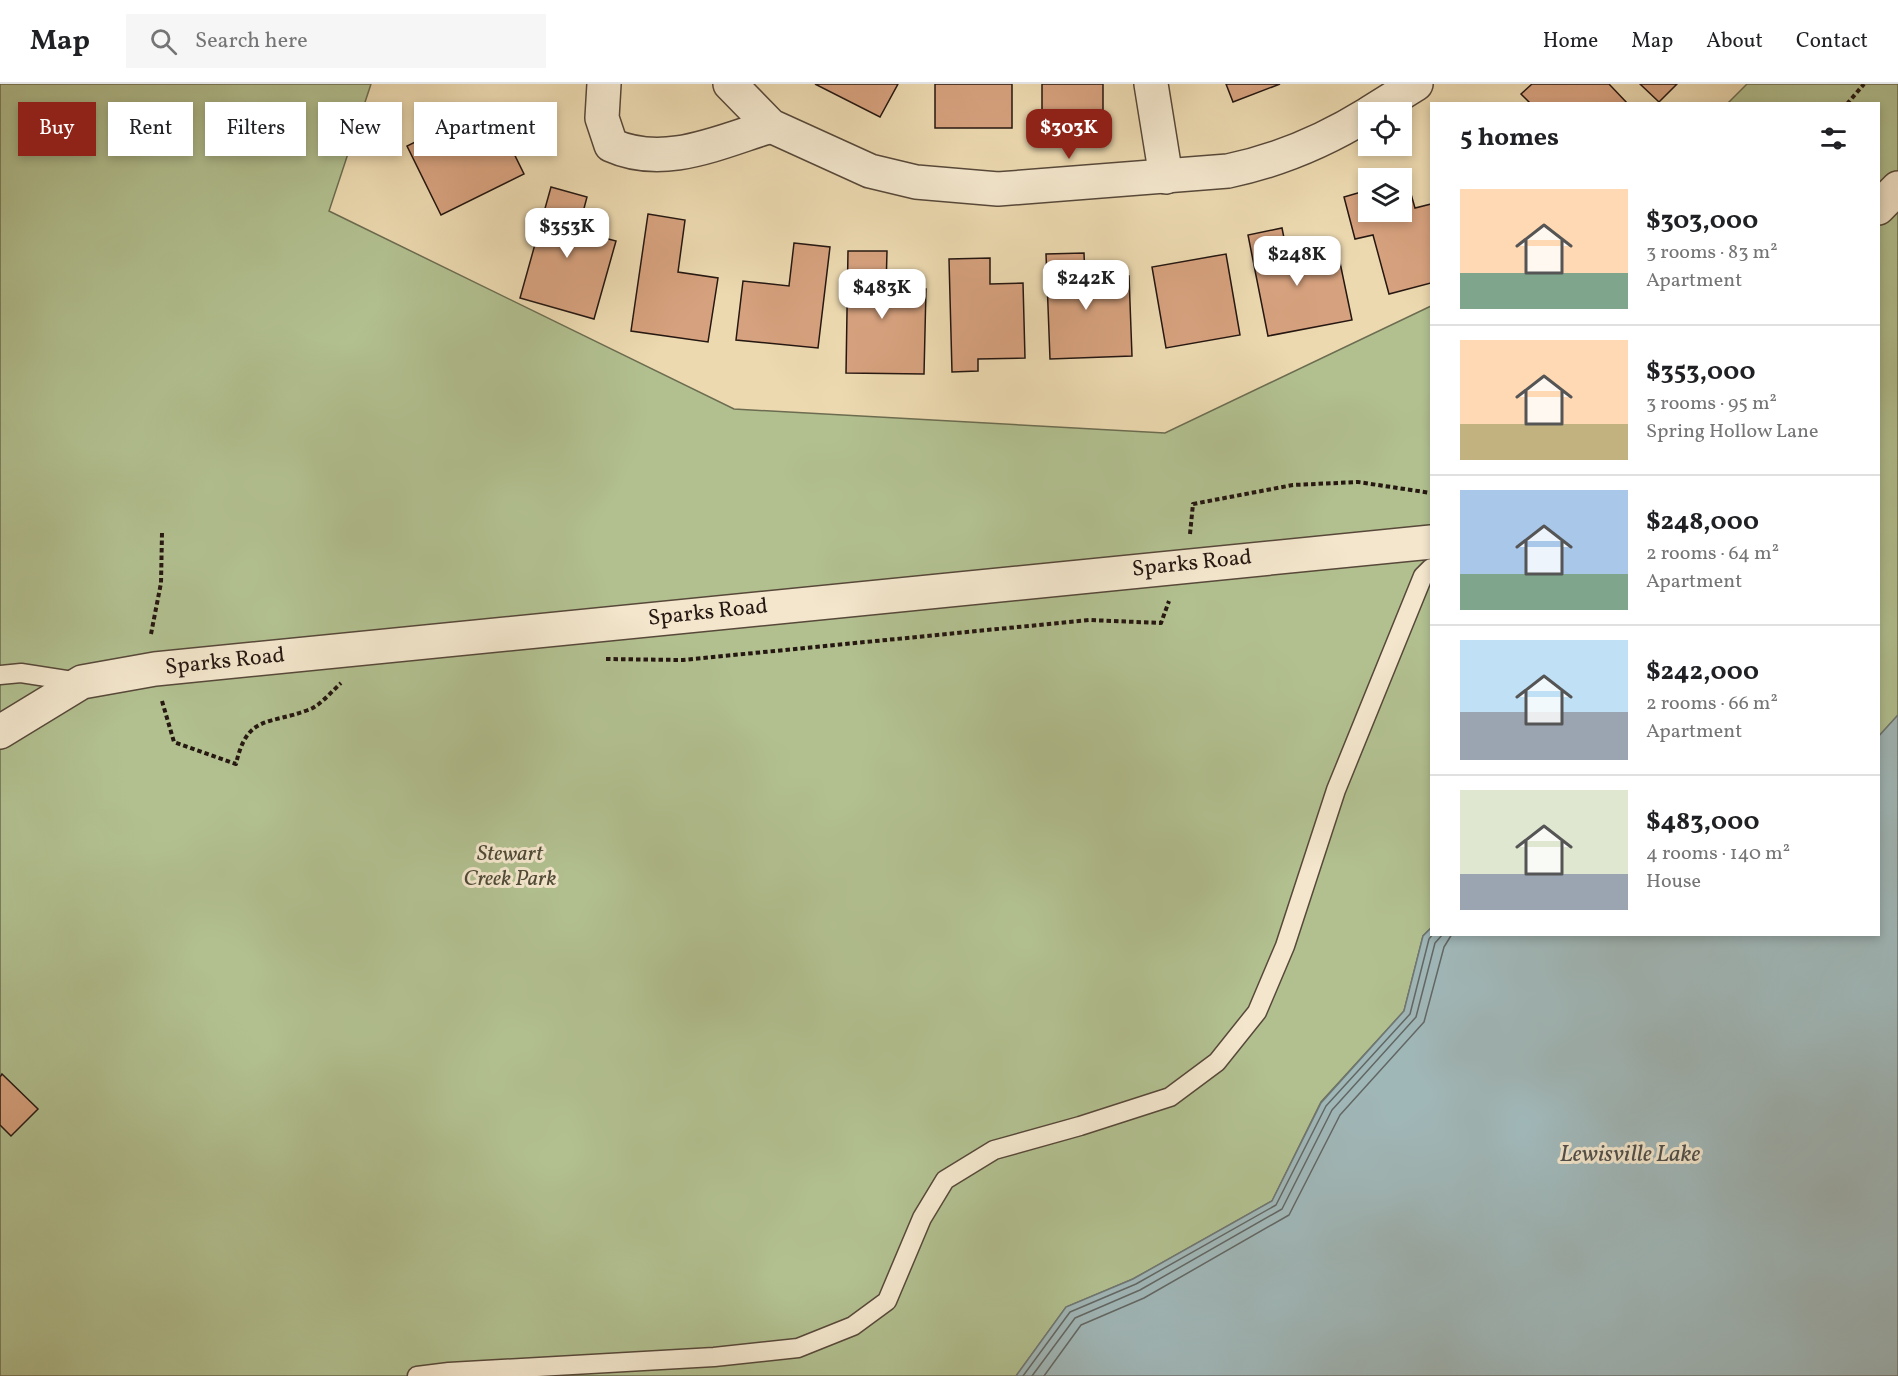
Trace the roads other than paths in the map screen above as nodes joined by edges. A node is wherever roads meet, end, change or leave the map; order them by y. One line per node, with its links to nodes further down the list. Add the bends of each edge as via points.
1 (604, 84): 7 (street, via 602,118 611,145 628,153 672,155)
2 (730, 84): 7 (street)
3 (1151, 84): 8 (street)
4 (1416, 84): 5 (street)
5 (1387, 102)
6 (1358, 120): 8 (street, via 1254,166)
7 (771, 126): 8 (street, via 870,171 916,182 999,189)
8 (1166, 177)
9 (1898, 188): 10 (street)
10 (1880, 206)
11 (1430, 542): 14 (street, Sparks Road, via 155,669)
12 (1430, 569): 16 (lane, via 1423,576 1336,790 1285,946 1257,1012 1217,1062 1170,1097 994,1150 945,1180 922,1218 887,1301 842,1331 798,1348 714,1357)
13 (0, 675): 14 (lane, via 21,673)
14 (82, 682): 15 (street, Sparks Road)
15 (0, 732)
16 (417, 1376)

